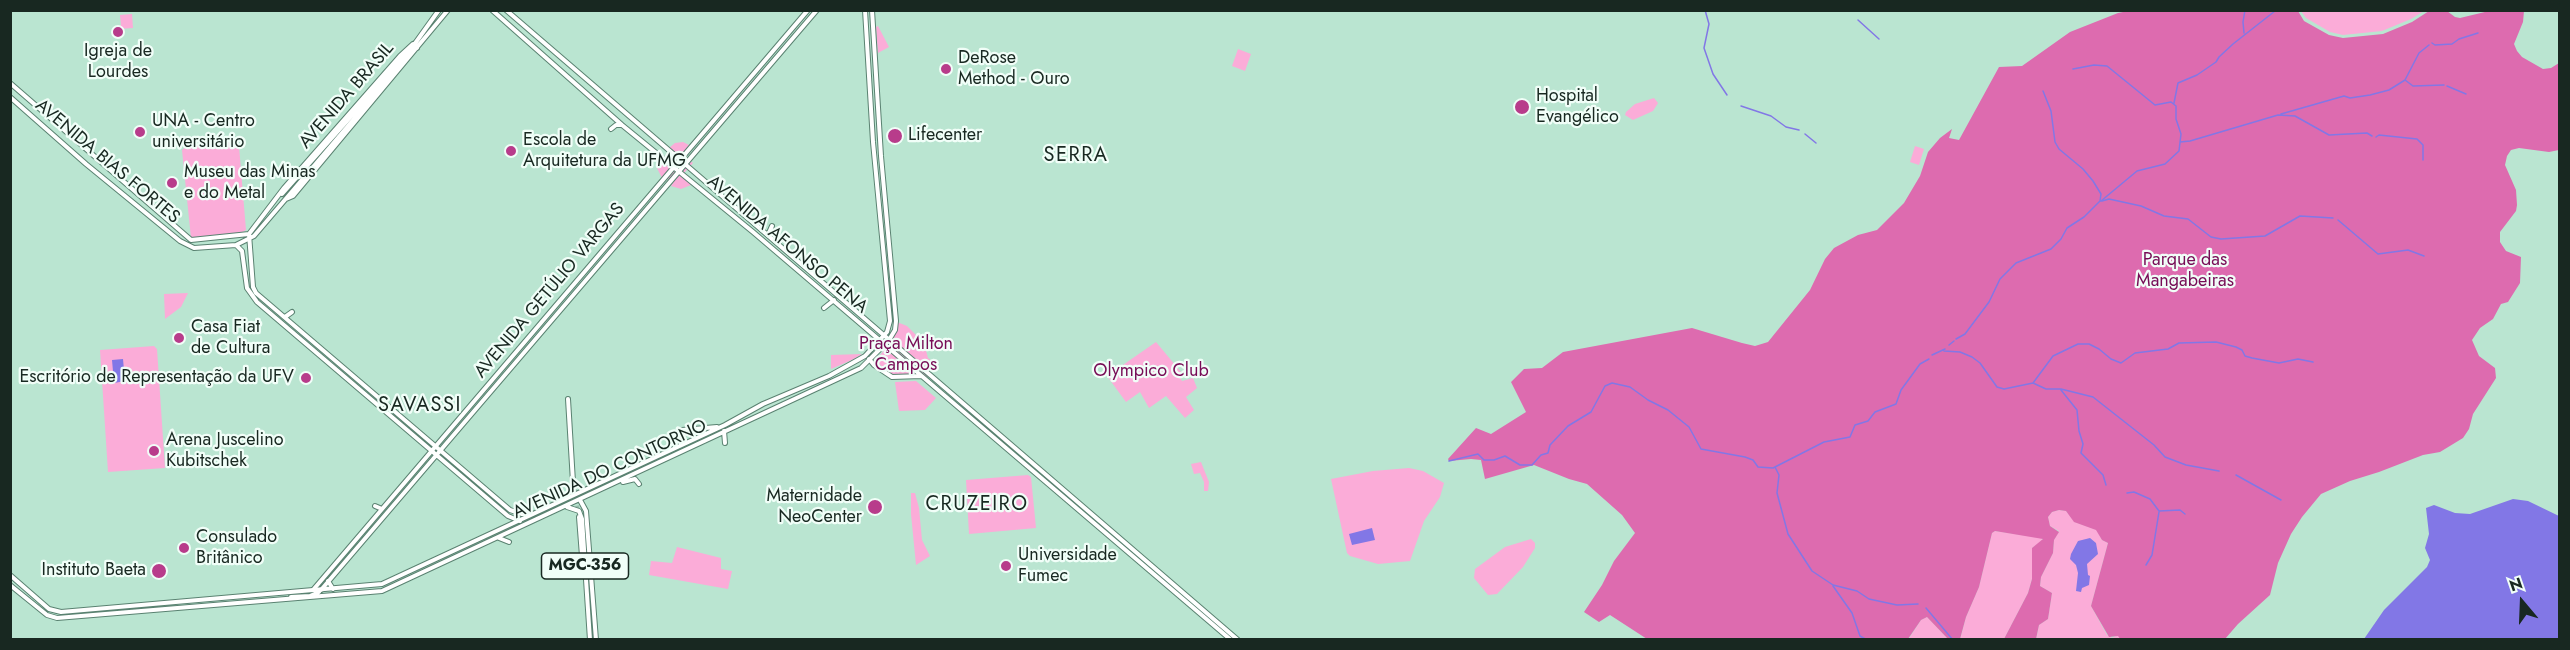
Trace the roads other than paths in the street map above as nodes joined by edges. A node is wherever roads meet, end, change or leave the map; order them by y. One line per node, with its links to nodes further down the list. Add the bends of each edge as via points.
1 (439, 10): 13 (main road, AVENIDA BRASIL)
2 (448, 10): 13 (main road, AVENIDA BRASIL)
3 (492, 10): 16 (main road, AVENIDA AFONSO PENA)
4 (506, 10): 12 (main road, AVENIDA AFONSO PENA)
5 (865, 10): 40 (main road, AVENIDA DO CONTORNO, via 890,321)
6 (872, 10): 41 (main road, AVENIDA DO CONTORNO, via 896,321)
7 (807, 12): 8 (main road); 10 (main road, AVENIDA GETÚLIO VARGAS)
8 (816, 12): 9 (main road, AVENIDA GETÚLIO VARGAS)
9 (803, 26): 10 (main road); 21 (main road, AVENIDA GETÚLIO VARGAS)
10 (794, 28): 18 (main road, AVENIDA GETÚLIO VARGAS)
11 (537, 29): 12 (main road)
12 (531, 33): 18 (main road, AVENIDA AFONSO PENA)
13 (411, 47): 24 (main road, AVENIDA BRASIL); 25 (main road, AVENIDA BRASIL); 26 (main road, AVENIDA BRASIL, via 293,196)
14 (10, 83): 28 (main road, AVENIDA BIAS FORTES, via 187,237 194,240)
15 (10, 97): 19 (main road, AVENIDA BIAS FORTES)
16 (622, 125): 17 (main road); 22 (main road, AVENIDA AFONSO PENA)
17 (611, 129)
18 (680, 161): 21 (main road, AVENIDA AFONSO PENA); 22 (main road, AVENIDA GETÚLIO VARGAS)
19 (86, 164): 20 (main road); 31 (main road, AVENIDA BIAS FORTES, via 188,246)
20 (80, 166)
21 (684, 166): 23 (main road, AVENIDA GETÚLIO VARGAS); 29 (main road, AVENIDA AFONSO PENA)
22 (674, 167): 23 (main road, AVENIDA AFONSO PENA); 54 (main road, AVENIDA GETÚLIO VARGAS)
23 (679, 171): 34 (main road, AVENIDA AFONSO PENA); 38 (main road, AVENIDA GETÚLIO VARGAS)
24 (287, 191): 25 (main road, AVENIDA BRASIL); 26 (main road)
25 (280, 196): 28 (main road, AVENIDA BRASIL)
26 (285, 200): 30 (main road, AVENIDA BRASIL)
27 (772, 226): 29 (main road)
28 (249, 234): 30 (main road)
29 (768, 236): 40 (main road, AVENIDA AFONSO PENA)
30 (249, 240): 31 (main road); 32 (main road, via 252,286)
31 (236, 245): 33 (main road, via 242,251)
32 (256, 293): 33 (main road); 37 (main road)
33 (250, 295): 49 (main road)
34 (834, 300): 35 (main road); 42 (main road, AVENIDA AFONSO PENA)
35 (824, 308)
36 (292, 312): 37 (main road)
37 (285, 316): 54 (main road)
38 (556, 316): 39 (main road); 54 (main road, AVENIDA GETÚLIO VARGAS)
39 (561, 319)
40 (884, 336): 41 (main road, AVENIDA AFONSO PENA); 42 (main road, AVENIDA DO CONTORNO)
41 (889, 340): 43 (main road, AVENIDA DO CONTORNO); 47 (main road, AVENIDA AFONSO PENA)
42 (880, 341): 43 (main road, AVENIDA AFONSO PENA); 44 (main road, AVENIDA DO CONTORNO)
43 (885, 345): 45 (main road, AVENIDA DO CONTORNO); 46 (main road, AVENIDA AFONSO PENA)
44 (865, 356): 45 (main road); 51 (main road, AVENIDA DO CONTORNO)
45 (870, 361): 46 (main road, via 892,376); 51 (main road, AVENIDA DO CONTORNO)
46 (922, 376): 47 (main road); 76 (main road, AVENIDA AFONSO PENA)
47 (933, 378): 75 (main road, AVENIDA AFONSO PENA)
48 (568, 399): 57 (main road)
49 (374, 401): 50 (main road); 55 (main road)
50 (367, 403)
51 (725, 428): 52 (main road); 53 (main road); 56 (main road, AVENIDA DO CONTORNO); 58 (main road, AVENIDA DO CONTORNO)
52 (682, 430)
53 (726, 443)
54 (438, 448): 55 (main road, AVENIDA GETÚLIO VARGAS); 65 (main road, via 510,510 527,515)
55 (435, 453): 64 (main road, AVENIDA GETÚLIO VARGAS); 68 (main road, AVENIDA GETÚLIO VARGAS); 70 (main road, via 508,516)
56 (635, 467): 58 (main road); 60 (main road, AVENIDA DO CONTORNO)
57 (573, 482)
58 (620, 482): 59 (main road, via 635,479); 61 (main road, AVENIDA DO CONTORNO)
59 (639, 484)
60 (567, 499): 61 (main road); 65 (main road, AVENIDA DO CONTORNO)
61 (580, 500): 63 (main road, AVENIDA DO CONTORNO); 80 (main road, MGC-356, via 586,511)
62 (375, 506): 64 (main road)
63 (563, 508): 71 (main road, AVENIDA DO CONTORNO); 86 (main road, MGC-356, via 576,508 582,519)
64 (382, 509): 66 (main road, AVENIDA GETÚLIO VARGAS)
65 (537, 513): 70 (main road, AVENIDA DO CONTORNO)
66 (378, 514): 68 (main road); 69 (main road, AVENIDA GETÚLIO VARGAS)
67 (579, 517): 86 (main road)
68 (383, 518): 72 (main road, AVENIDA GETÚLIO VARGAS)
69 (372, 521): 72 (main road); 84 (main road, AVENIDA GETÚLIO VARGAS)
70 (520, 521): 71 (main road); 82 (main road, AVENIDA DO CONTORNO, via 391,581)
71 (532, 522): 73 (main road, AVENIDA DO CONTORNO)
72 (376, 526): 79 (main road, AVENIDA GETÚLIO VARGAS)
73 (498, 538): 74 (main road); 85 (main road, AVENIDA DO CONTORNO, via 382,591)
74 (510, 542)
75 (1135, 551): 76 (main road); 92 (main road, AVENIDA AFONSO PENA)
76 (1131, 555): 91 (main road, AVENIDA AFONSO PENA)
77 (595, 557): 80 (main road)
78 (10, 575): 87 (main road, via 49,609)
79 (328, 582): 82 (main road); 83 (main road, AVENIDA GETÚLIO VARGAS)
80 (591, 582): 90 (main road, MGC-356)
81 (10, 585): 88 (main road)
82 (333, 589): 83 (main road, AVENIDA DO CONTORNO)
83 (320, 590): 84 (main road, AVENIDA DO CONTORNO); 85 (main road, via 310,596)
84 (312, 591): 87 (main road, AVENIDA DO CONTORNO)
85 (282, 600): 88 (main road, AVENIDA DO CONTORNO)
86 (587, 602): 89 (main road, MGC-356)
87 (61, 612): 88 (main road)
88 (53, 618)
89 (590, 639)
90 (596, 639)
91 (1230, 639)
92 (1238, 639)

